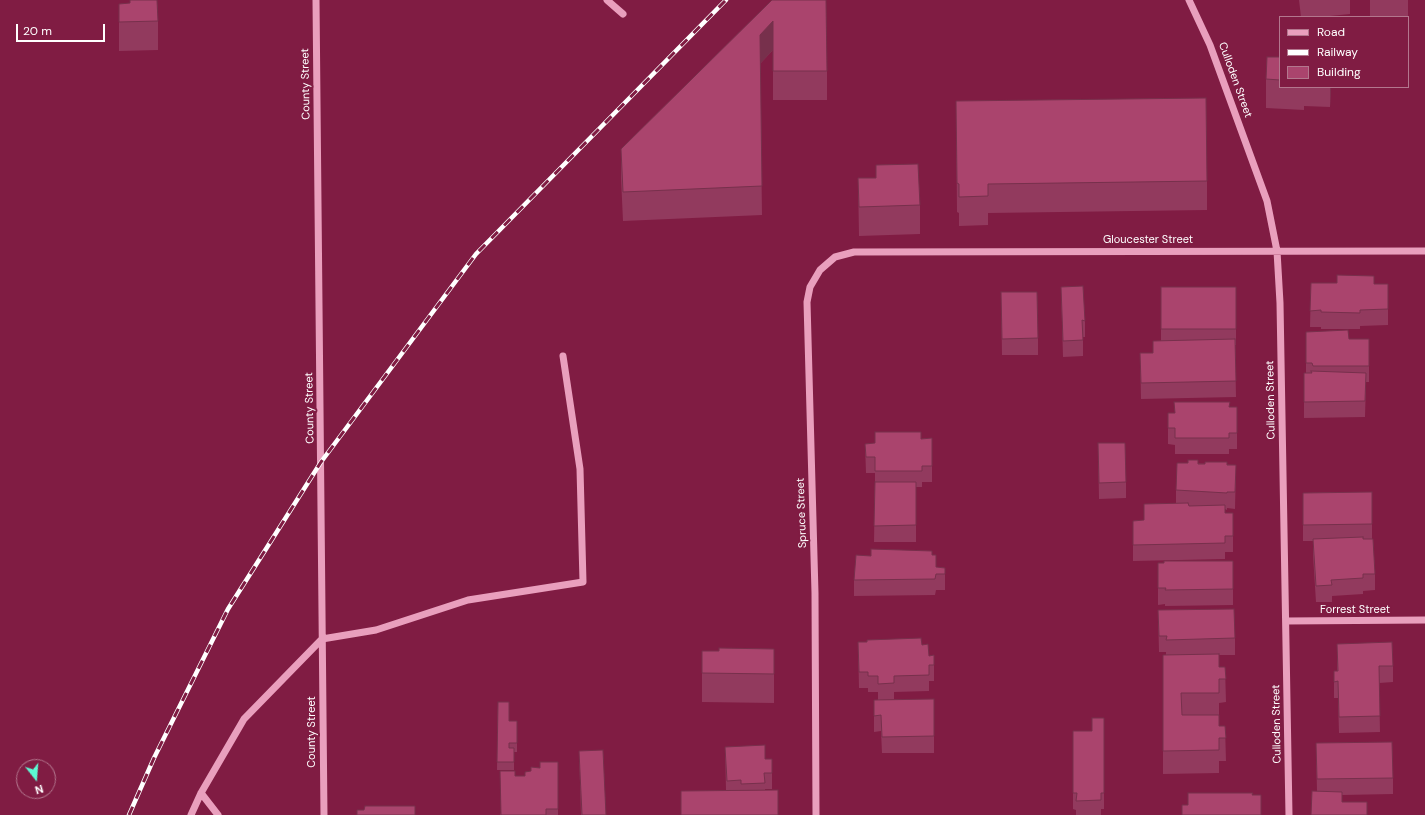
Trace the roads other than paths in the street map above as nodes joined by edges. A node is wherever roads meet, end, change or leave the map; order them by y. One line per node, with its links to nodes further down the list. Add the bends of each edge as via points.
1 (316, 0): 11 (street, County Street)
2 (607, 0): 4 (street)
3 (1189, 0): 5 (street, Culloden Street, via 1210,45 1267,201)
4 (623, 14)
5 (1277, 251): 6 (street, Gloucester Street); 7 (street, Gloucester Street); 10 (street, Culloden Street)
6 (1425, 251)
7 (871, 252): 16 (street, Spruce Street, via 854,252 835,257 820,270 810,287 807,302 815,593)
8 (563, 356): 11 (street, via 580,469 583,582 468,600 376,630)
9 (1425, 620): 10 (street, Forrest Street)
10 (1286, 621): 17 (street, Culloden Street)
11 (322, 639): 12 (street, via 244,719); 15 (street, County Street)
12 (201, 793): 13 (street); 14 (street)
13 (191, 815)
14 (218, 815)
15 (324, 815)
16 (816, 815)
17 (1289, 815)

